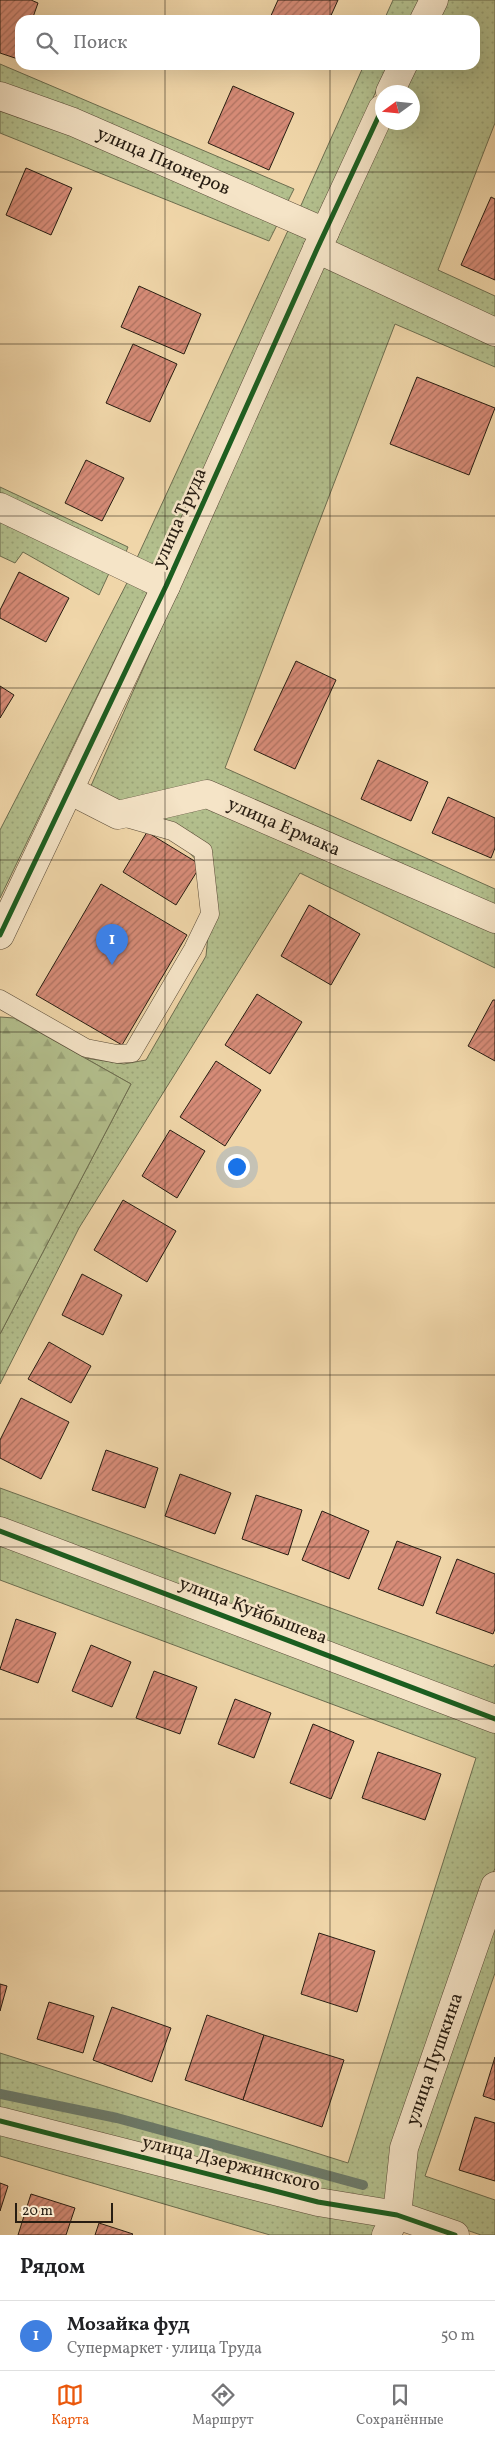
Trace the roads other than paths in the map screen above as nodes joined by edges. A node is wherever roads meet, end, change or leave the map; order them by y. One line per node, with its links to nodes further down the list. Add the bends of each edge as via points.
1 (434, 0): 2 (street)
2 (426, 15)
3 (401, 70): 4 (street)
4 (393, 85)
5 (0, 96): 7 (street, улица Пионеров, via 73,122)
6 (375, 125): 7 (street, улица Труда)
7 (321, 240): 8 (street, улица Пионеров); 10 (street, улица Труда)
8 (495, 332)
9 (0, 507): 10 (street)
10 (166, 586): 11 (street, улица Труда)
11 (69, 790): 12 (street); 14 (street, улица Труда)
12 (118, 815): 13 (street, улица Ермака, via 207,794); 15 (lane, via 172,831 203,851 210,914 132,1053 116,1054 86,1048)
13 (495, 919)
14 (0, 935)
15 (0, 998)
16 (0, 1530): 17 (street, улица Куйбышева)
17 (495, 1719)
18 (495, 1886): 20 (street, улица Пушкина, via 404,2148)
19 (0, 2121): 20 (street, улица Дзержинского, via 318,2202)
20 (392, 2225): 21 (street, улица Дзержинского)
21 (455, 2235)

